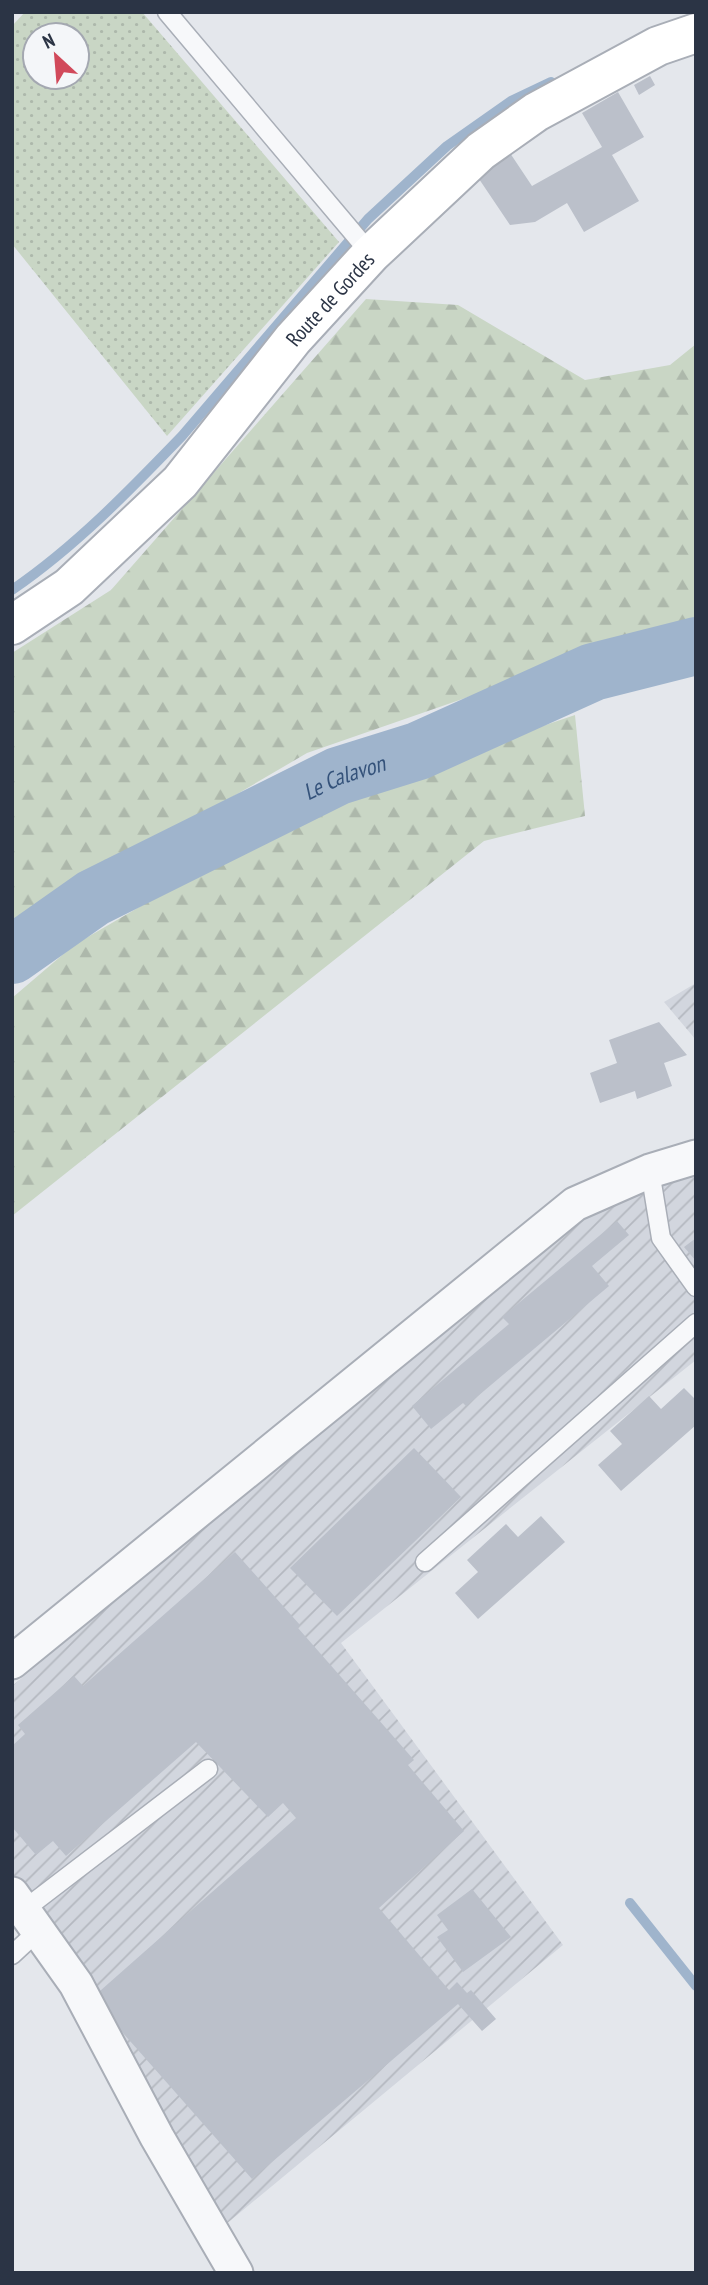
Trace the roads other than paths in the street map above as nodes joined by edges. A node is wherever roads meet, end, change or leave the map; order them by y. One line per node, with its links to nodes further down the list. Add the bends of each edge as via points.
1 (167, 12): 3 (lane)
2 (696, 33): 3 (street, Route de Gordes, via 657,47 536,112 481,151)
3 (371, 254): 4 (street, Route de Gordes, via 293,339 180,482 69,587)
4 (12, 625)
5 (696, 1157): 6 (street)
6 (650, 1171): 7 (lane, via 661,1238); 10 (street, via 575,1204)
7 (696, 1287)
8 (696, 1322): 9 (lane)
9 (425, 1562)
10 (12, 1662)
11 (208, 1769): 12 (lane)
12 (25, 1911): 13 (lane); 14 (street, via 76,1984)
13 (12, 1955)
14 (236, 2273)

